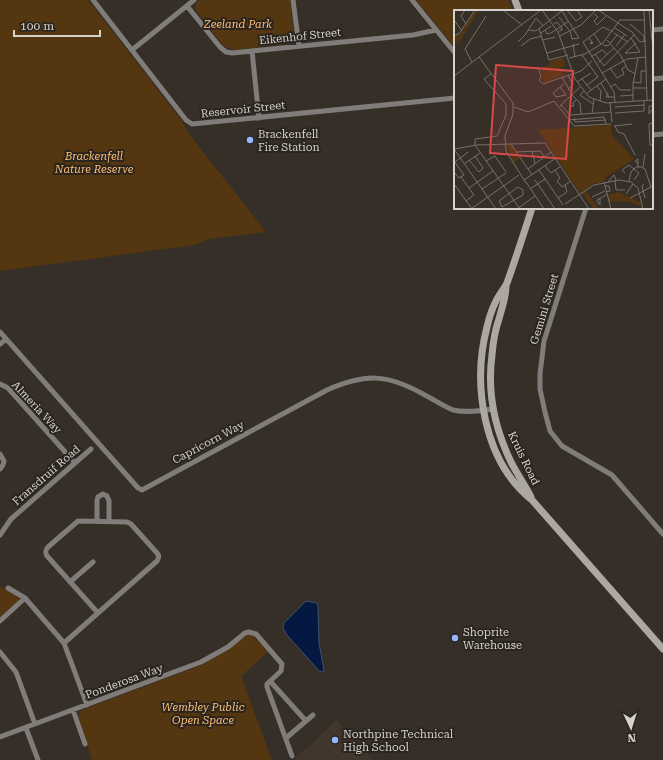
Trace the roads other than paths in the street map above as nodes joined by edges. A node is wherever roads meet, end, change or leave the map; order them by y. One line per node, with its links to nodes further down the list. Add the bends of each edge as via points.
1 (93, 0): 12 (street, Reservoir Street)
2 (194, 0): 6 (street)
3 (293, 0): 11 (street)
4 (412, 0): 9 (street)
5 (515, 0): 7 (street)
6 (187, 6): 12 (street); 13 (street, Eikenhof Street, via 223,50 232,53)
7 (519, 10)
8 (663, 29): 10 (street)
9 (436, 30): 11 (street, Eikenhof Street, via 413,35); 14 (street)
10 (653, 30)
11 (299, 46): 13 (street, Eikenhof Street)
12 (132, 50): 18 (street, Reservoir Street, via 190,123)
13 (252, 51): 18 (street)
14 (454, 52)
15 (663, 78): 16 (street)
16 (653, 79)
17 (454, 98): 18 (street, Reservoir Street)
18 (259, 118)
19 (663, 134): 20 (street)
20 (653, 135)
21 (532, 209): 23 (street, Kruis Road)
22 (586, 209): 37 (street, Gemini Street, via 544,341 540,389 545,412 550,431 562,446 612,475)
23 (506, 284): 28 (street, Kruis Road, via 506,298 495,332 491,356); 29 (street, Kruis Road, via 495,303 482,349)
24 (0, 332): 25 (street, Capricorn Way)
25 (6, 339): 26 (street); 29 (street, Capricorn Way, via 142,490 342,383 372,378 393,380 454,410)
26 (0, 344)
27 (0, 384): 32 (street, Almeria Way, via 8,388)
28 (493, 409): 29 (street); 34 (street, Kruis Road, via 503,442)
29 (483, 411): 34 (street, Kruis Road, via 495,450 507,472 521,491)
30 (91, 449): 32 (street, Fransdruif Road)
31 (0, 454): 33 (street, via 4,461)
32 (75, 463): 38 (street, Fransdruif Road, via 11,519)
33 (0, 469)
34 (532, 500): 46 (street, Kruis Road)
35 (97, 521): 36 (street); 36 (street, via 97,500 103,494 108,498); 40 (street, via 75,523 46,550 47,556)
36 (109, 521): 43 (street, via 124,521 131,524 157,553 158,558)
37 (663, 534)
38 (0, 535)
39 (93, 562): 40 (street)
40 (70, 582): 43 (street)
41 (8, 588): 42 (street)
42 (25, 598): 44 (street); 45 (street)
43 (98, 613): 45 (street)
44 (0, 621)
45 (64, 643): 49 (street)
46 (663, 649)
47 (0, 652): 53 (street, via 16,672)
48 (270, 681): 49 (street, Ponderosa Way, via 281,671 282,664 256,634 250,632 201,662); 52 (street); 56 (street, via 267,687)
49 (87, 705): 50 (street, Ponderosa Way)
50 (73, 710): 53 (street, Ponderosa Way); 57 (street)
51 (313, 715): 52 (street)
52 (306, 721): 56 (street)
53 (35, 724): 54 (street, Ponderosa Way)
54 (26, 728): 55 (street, Ponderosa Way); 59 (street)
55 (0, 737)
56 (286, 738): 58 (street)
57 (85, 744)
58 (292, 756)
59 (38, 760)

